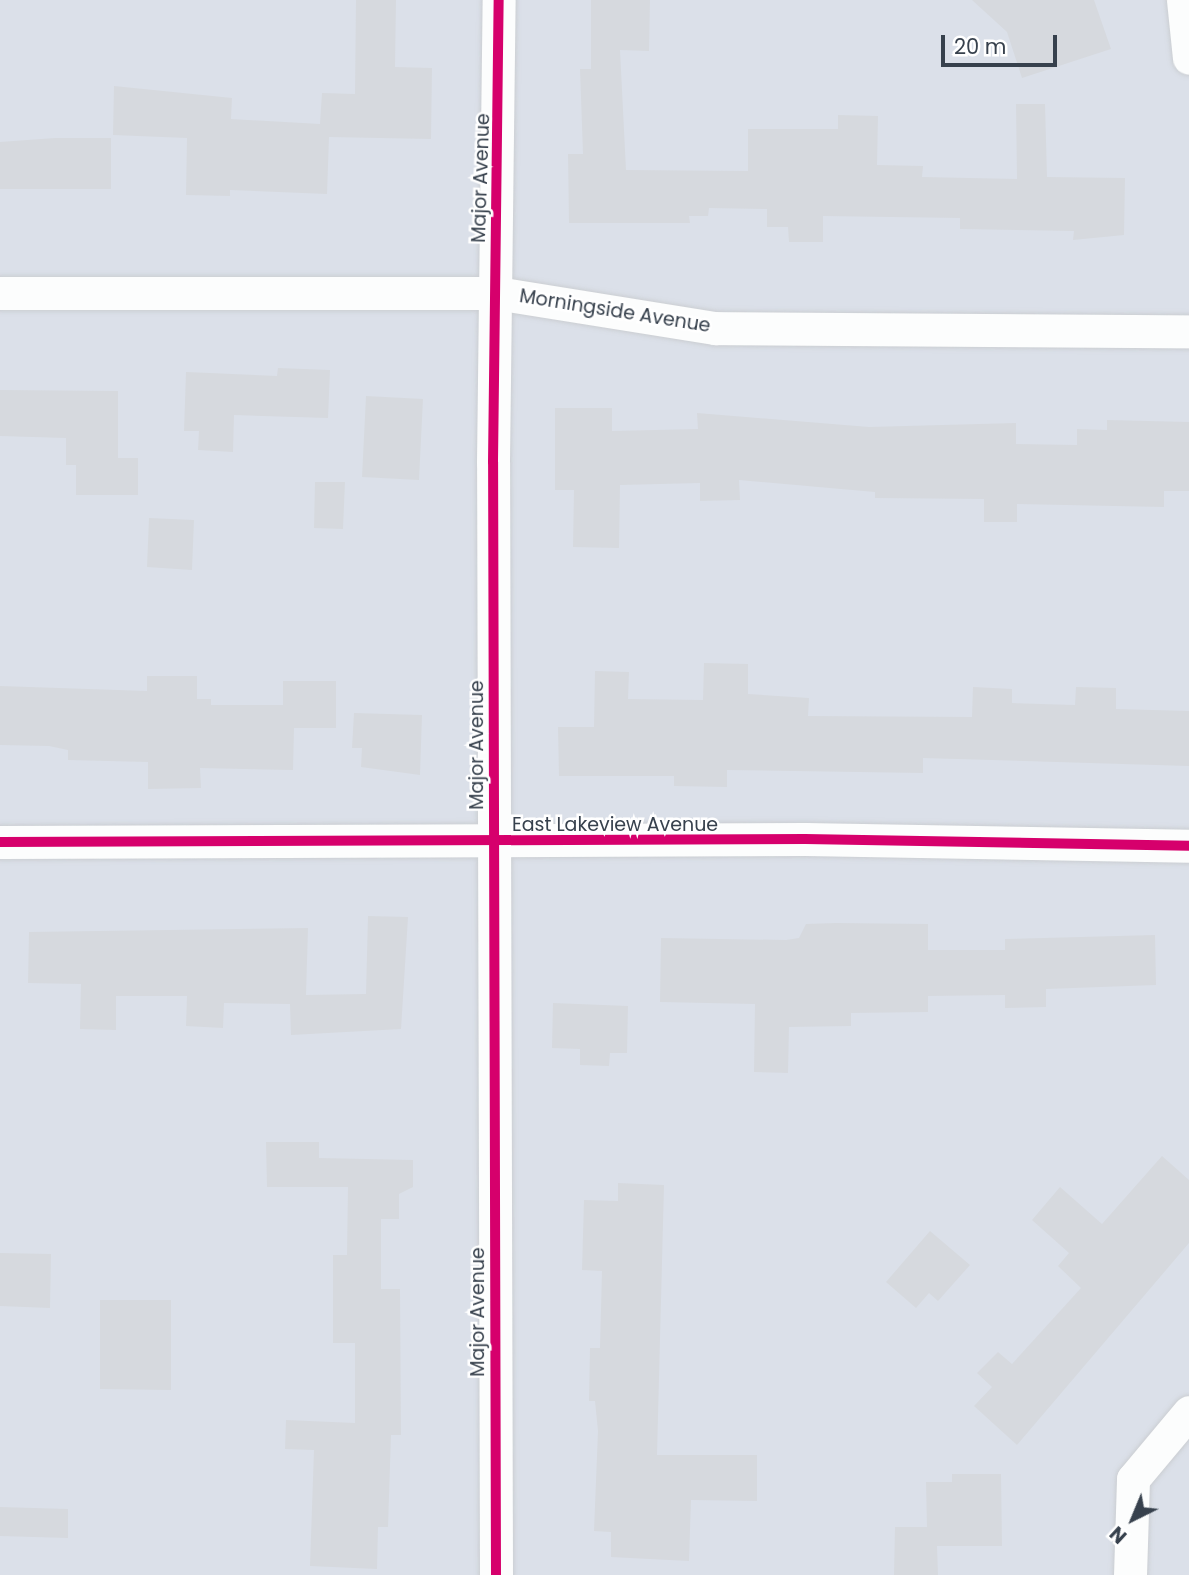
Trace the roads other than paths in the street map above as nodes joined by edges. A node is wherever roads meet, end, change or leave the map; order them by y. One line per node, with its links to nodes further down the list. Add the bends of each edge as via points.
1 (499, 0): 5 (street, Major Avenue)
2 (1182, 0): 3 (street)
3 (1189, 58)
4 (0, 293): 5 (street, Morningside Avenue)
5 (496, 293): 6 (street, Morningside Avenue, via 715,328); 8 (street, Major Avenue)
6 (1189, 331)
7 (0, 842): 8 (street, East Lakeview Avenue)
8 (494, 844): 9 (street, East Lakeview Avenue, via 805,839); 11 (street, Major Avenue)
9 (1189, 846)
10 (1189, 1412): 12 (street, via 1132,1479)
11 (496, 1575)
12 (1130, 1575)

